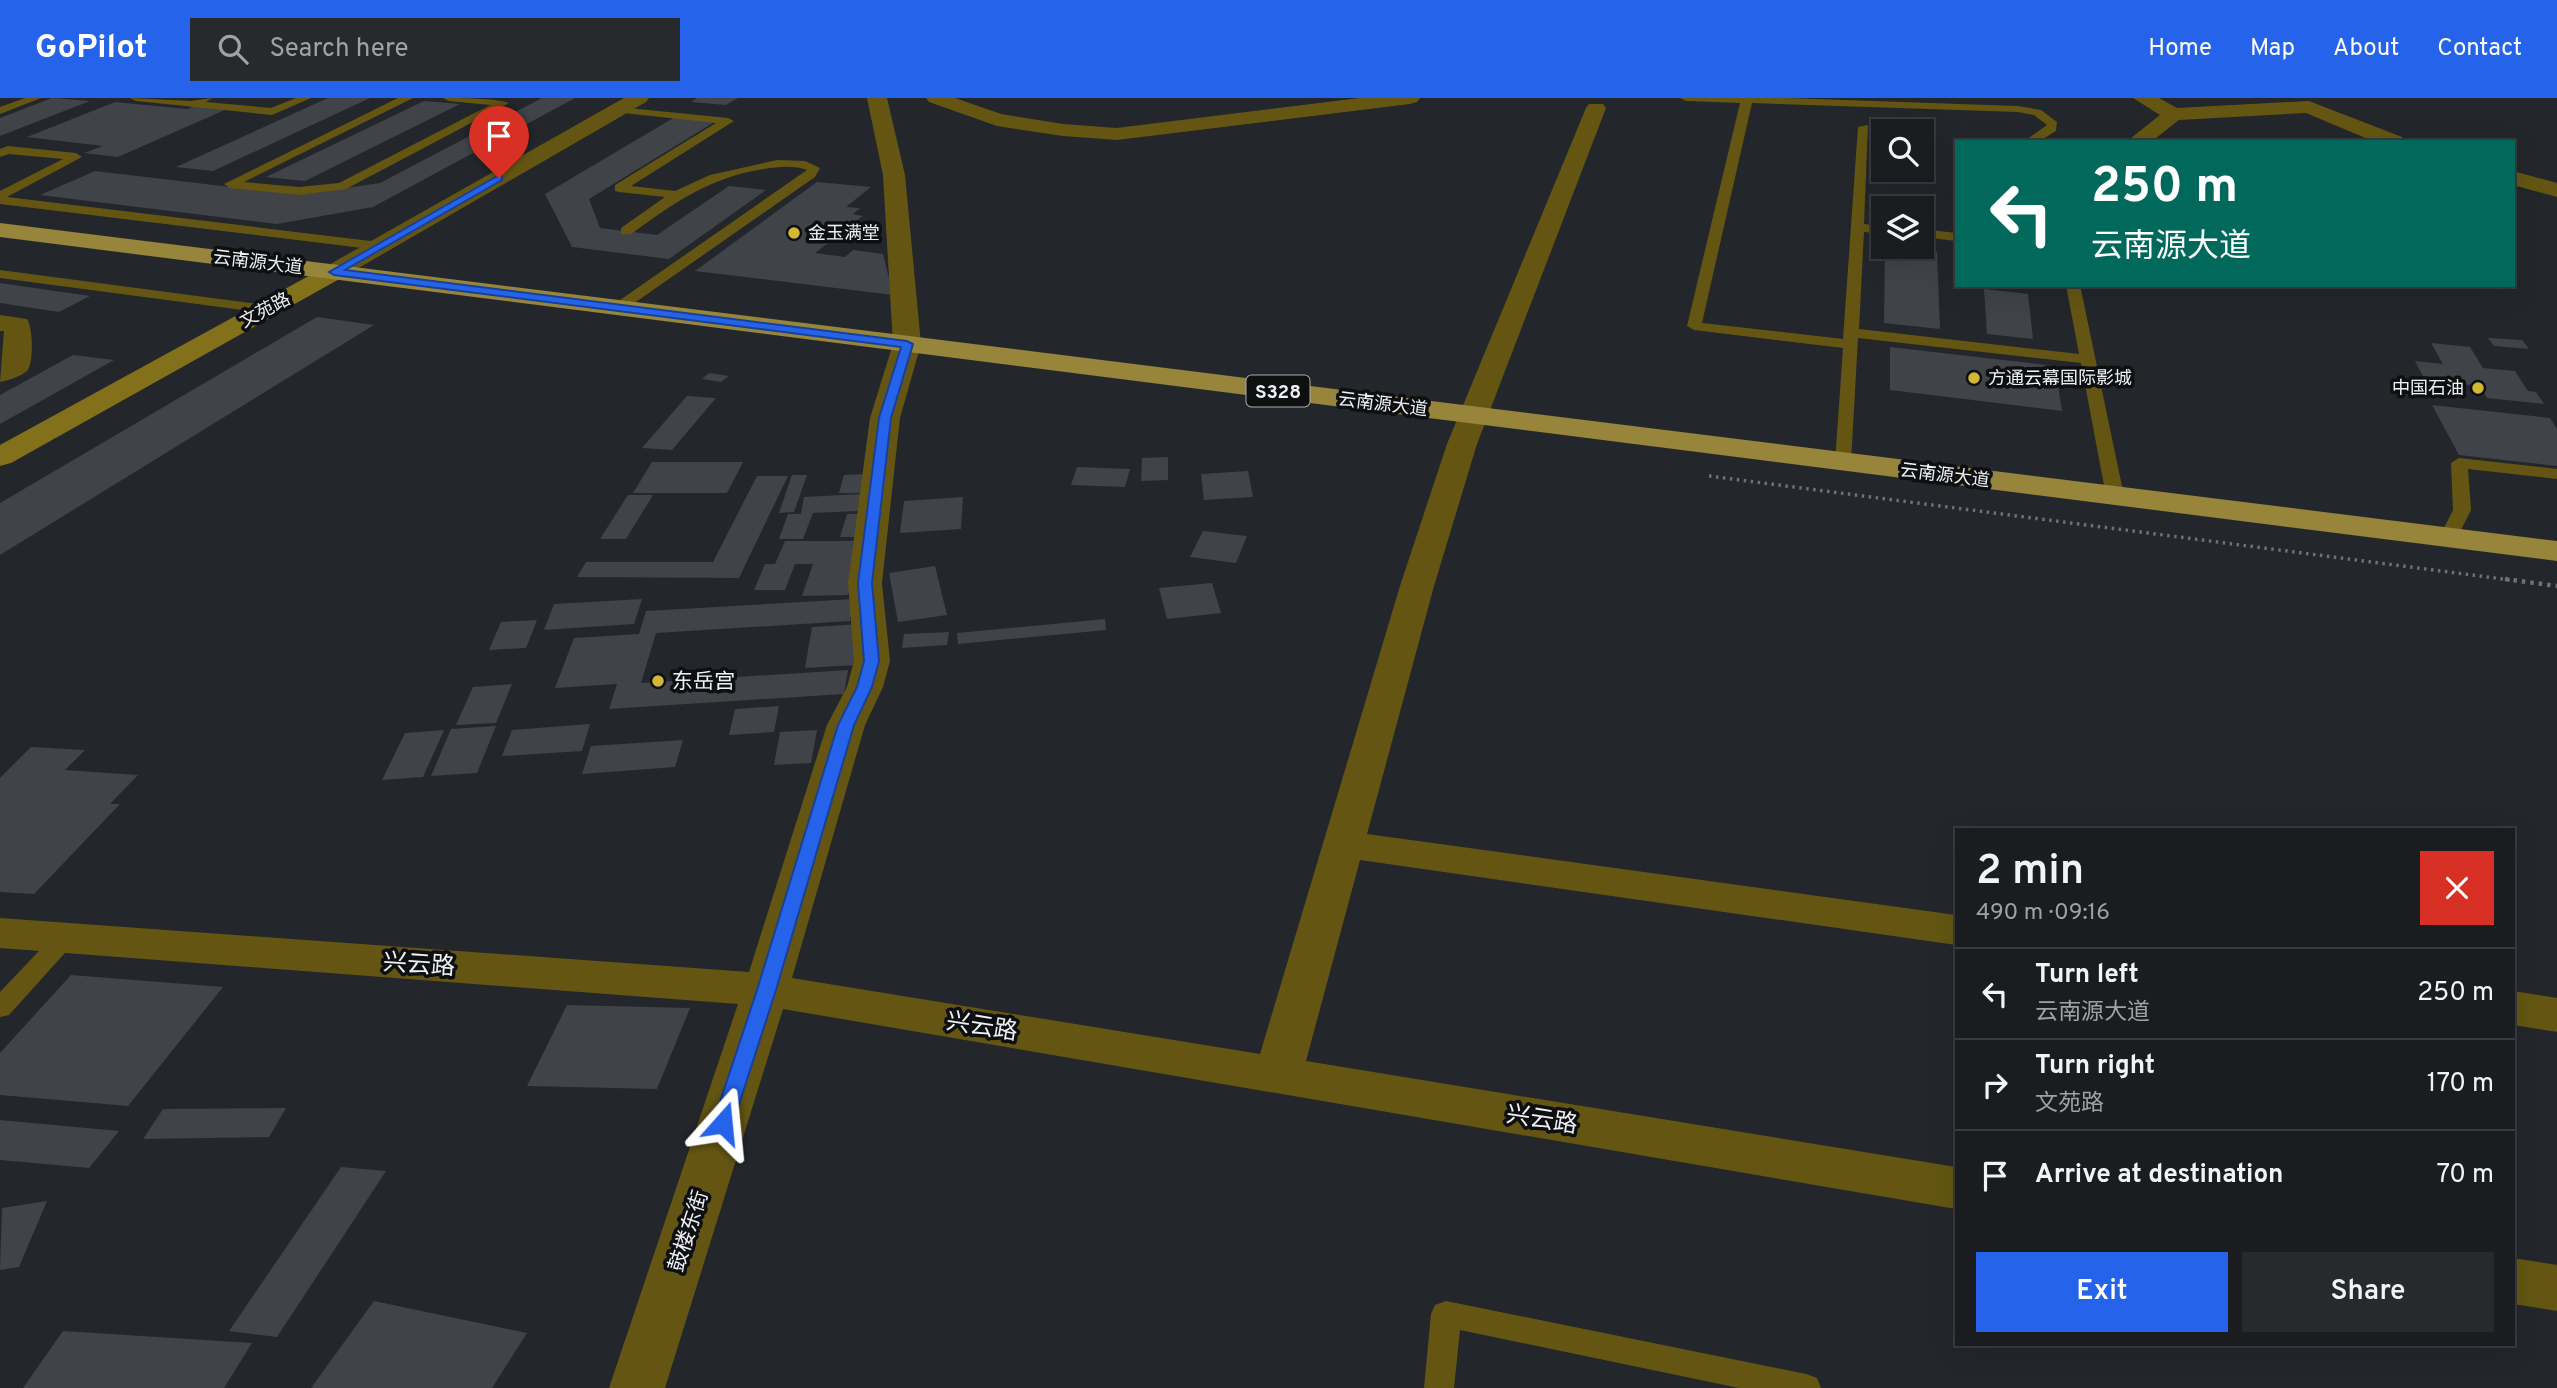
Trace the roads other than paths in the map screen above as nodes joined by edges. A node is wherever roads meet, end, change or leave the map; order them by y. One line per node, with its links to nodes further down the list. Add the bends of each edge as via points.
1 (35, 98): 18 (lane)
2 (136, 98): 15 (lane)
3 (206, 98): 15 (lane)
4 (305, 98): 15 (lane, via 272,112)
5 (407, 98): 14 (lane, via 230,184 299,191 342,186)
6 (449, 98): 14 (lane)
7 (639, 98): 17 (street, 文苑路)
8 (877, 98): 43 (street, via 894,176)
9 (936, 98): 10 (street, via 997,120 1117,134)
10 (1410, 98)
11 (1686, 98): 13 (lane)
12 (2143, 98): 19 (street)
13 (1747, 100): 21 (lane, via 2018,109 2051,120 2052,129); 42 (lane, via 1694,326)
14 (508, 101)
15 (192, 104)
16 (1597, 108): 46 (street)
17 (618, 110): 27 (lane, via 728,121 619,188); 35 (street, 文苑路)
18 (0, 111)
19 (2174, 114): 22 (street); 23 (street, via 2309,107)
20 (1864, 127): 29 (lane)
21 (2033, 140)
22 (2140, 140)
23 (2389, 140)
24 (0, 153): 28 (lane, via 76,157)
25 (2515, 179): 26 (street)
26 (2557, 190)
27 (680, 195): 32 (lane); 39 (lane, via 704,181 767,166 799,163 814,168)
28 (1, 200): 35 (lane)
29 (1857, 227): 30 (lane); 42 (lane)
30 (1871, 229)
31 (1, 231): 36 (main road, 云南源大道 / S328)
32 (626, 231)
33 (1934, 234): 34 (lane)
34 (1955, 237)
35 (379, 246): 36 (street, 文苑路)
36 (334, 272): 39 (main road, 云南源大道 / S328); 40 (main road, 文苑路)
37 (0, 274): 40 (lane)
38 (2074, 287): 44 (lane)
39 (618, 308): 43 (main road, 云南源大道 / S328)
40 (265, 309): 47 (main road, 文苑路)
41 (0, 323): 45 (street, via 18,325 17,365)
42 (1850, 339): 44 (lane); 48 (lane)
43 (907, 344): 46 (main road, 云南源大道 / S328); 57 (street, 鼓楼东街, via 885,418 865,583 872,661 846,725)
44 (2088, 359): 50 (lane)
45 (0, 374)
46 (1474, 415): 48 (main road, 云南源大道 / S328); 53 (street, via 1417,586)
47 (0, 457)
48 (1843, 462): 50 (main road, 云南源大道 / S328)
49 (2557, 474): 51 (lane, via 2459,463 2462,510)
50 (2115, 496): 51 (main road, 云南源大道 / S328)
51 (2448, 538): 52 (main road, 云南源大道 / S328)
52 (2557, 551)
53 (1343, 844): 54 (street); 61 (street)
54 (1955, 930)
55 (0, 933): 56 (street, 兴云路)
56 (65, 938): 57 (street, 兴云路); 58 (lane)
57 (766, 990): 61 (street, 兴云路); 65 (street, 鼓楼东街)
58 (0, 1008)
59 (2515, 1008): 60 (street)
60 (2557, 1015)
61 (1278, 1075): 62 (street, 兴云路)
62 (1955, 1188)
63 (2515, 1281): 64 (street)
64 (2557, 1288)
65 (637, 1388)
66 (1439, 1388): 67 (lane, via 1446,1314)
67 (1806, 1388)

